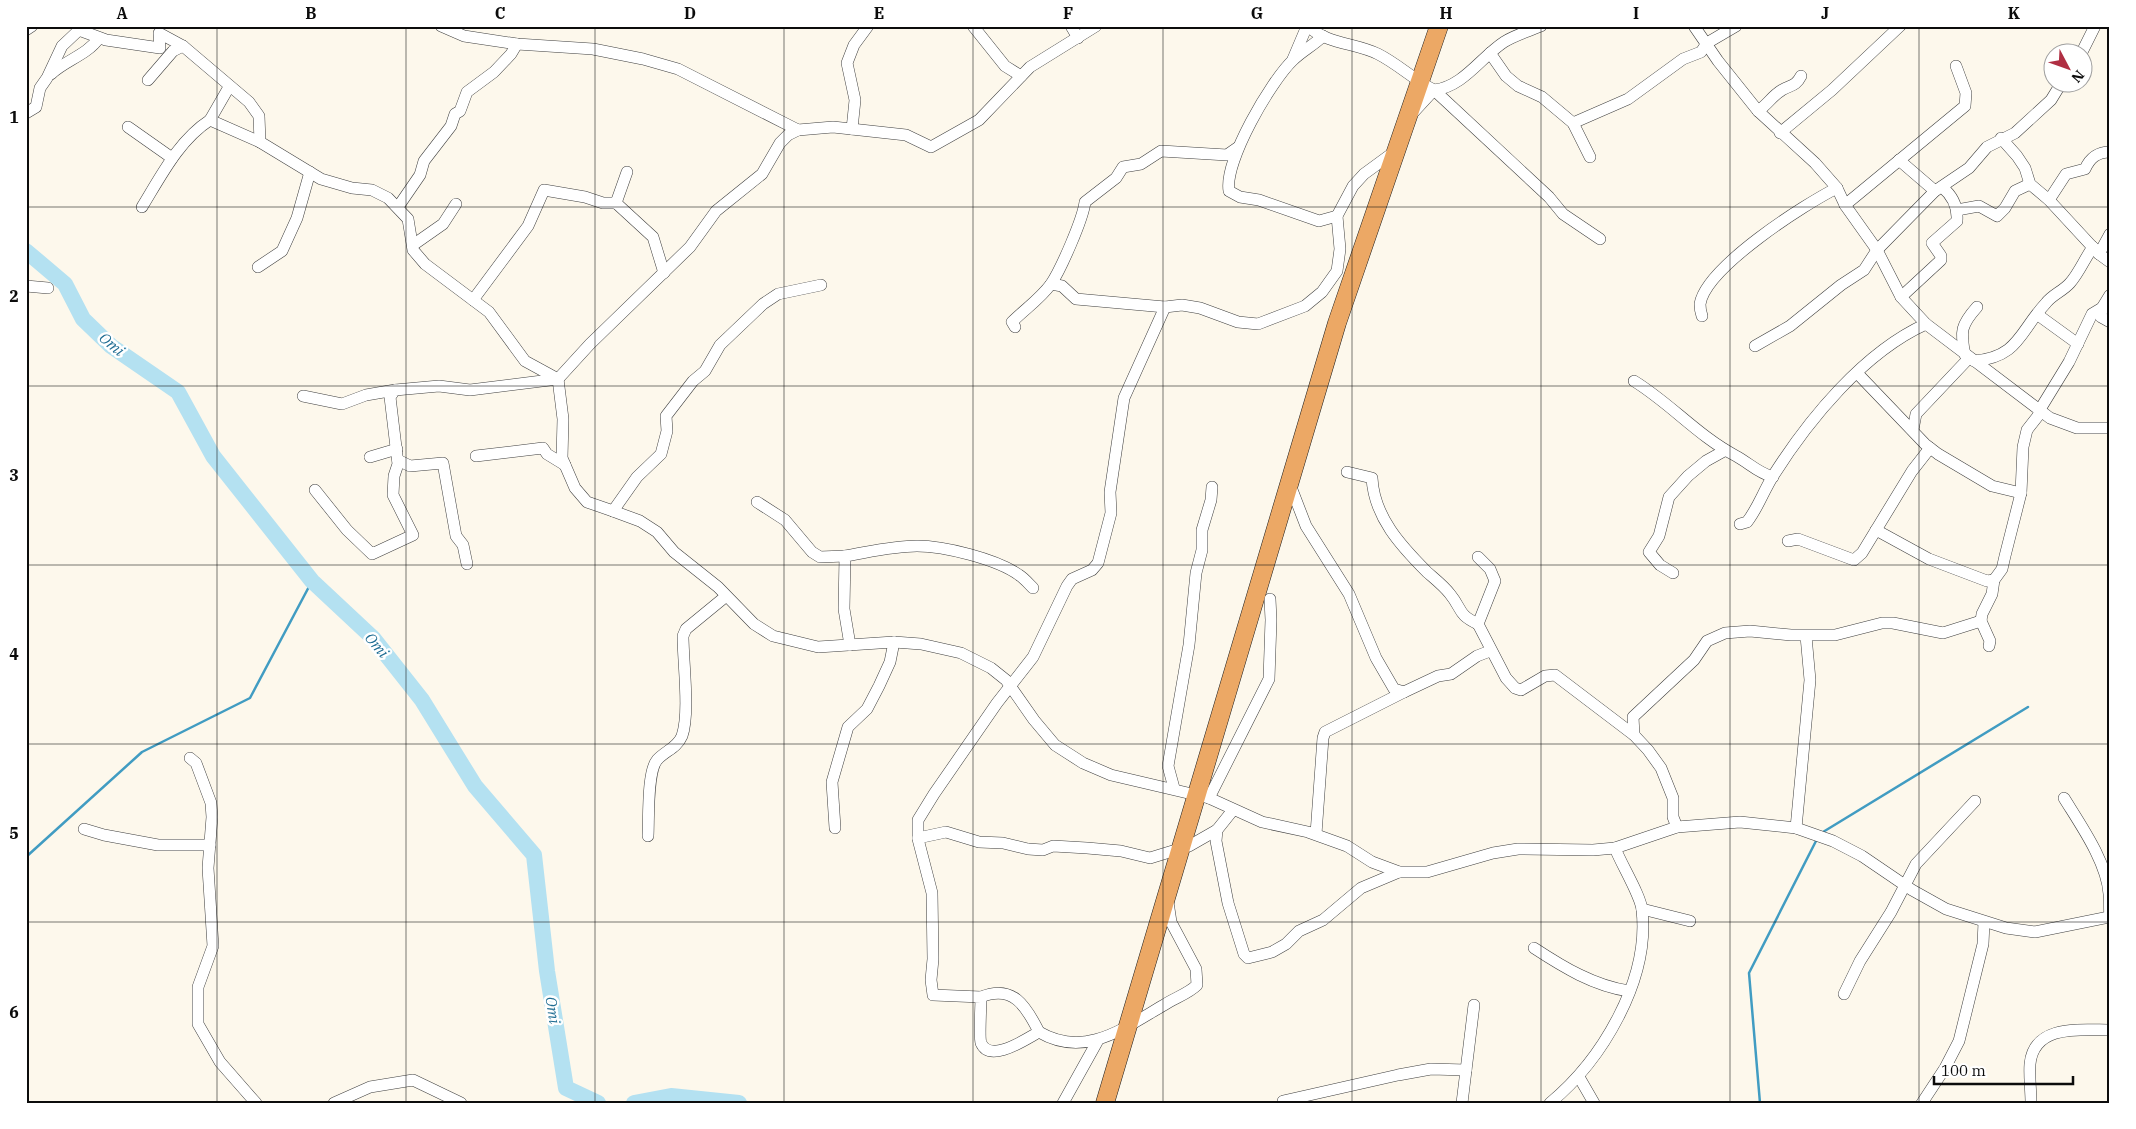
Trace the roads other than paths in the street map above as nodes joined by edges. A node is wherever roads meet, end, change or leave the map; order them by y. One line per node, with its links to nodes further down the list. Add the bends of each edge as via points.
1 (32, 26): 15 (street)
2 (441, 26): 17 (street)
3 (868, 26): 40 (street, via 846,63 855,100)
4 (973, 26): 28 (street, via 1005,66)
5 (1071, 26): 20 (street)
6 (1096, 26): 20 (street)
7 (1308, 26): 18 (street); 26 (street)
8 (1439, 26): 171 (highway, via 1337,323)
9 (1541, 26): 25 (street, via 1506,41)
10 (1694, 26): 22 (street)
11 (1736, 26): 22 (street)
12 (1900, 26): 42 (street, via 1839,84)
13 (2095, 26): 21 (street)
14 (78, 28): 19 (street); 30 (street, via 62,46)
15 (26, 30)
16 (163, 30): 19 (street, via 160,48); 24 (street)
17 (466, 31): 23 (street)
18 (1323, 36): 26 (street); 33 (street, via 1377,53)
19 (99, 38): 30 (street, via 87,51 67,61)
20 (1078, 38): 28 (street)
21 (2087, 42)
22 (1707, 43): 35 (street); 38 (street, via 1701,52 1683,59 1628,99)
23 (517, 44): 41 (street, via 593,49 643,58 678,69); 60 (street, via 494,72 467,92 460,111 424,161 420,175)
24 (183, 46): 31 (street, via 173,51); 32 (street)
25 (1490, 53): 33 (street, via 1455,84); 38 (street, via 1506,76 1518,86 1550,102)
26 (1293, 60): 45 (street)
27 (1956, 66): 49 (street, via 1966,93 1965,106)
28 (1021, 76): 40 (street, via 979,120 932,147 906,135)
29 (1801, 76): 35 (street, via 1798,82 1773,96 1770,103)
30 (48, 78): 36 (street, via 40,88 36,107)
31 (148, 80)
32 (230, 87): 37 (street); 44 (street, via 249,102 259,116)
33 (1434, 90): 62 (street, via 1406,120 1394,152 1364,174); 64 (street, via 1563,214)
34 (2056, 92): 43 (street, via 2022,126 2010,136)
35 (1758, 111): 42 (street)
36 (26, 113)
37 (210, 120): 44 (street); 48 (street, via 198,128)
38 (1573, 123): 47 (street)
39 (128, 127): 48 (street)
40 (852, 128): 41 (street)
41 (798, 130): 70 (street, via 780,143 762,174 716,212 690,247)
42 (1780, 133): 53 (street, via 1815,163)
43 (2001, 138): 52 (street, via 2021,162); 54 (street, via 1969,168)
44 (260, 142): 50 (street)
45 (1237, 148): 62 (street, via 1228,182 1230,191 1240,197 1259,200 1320,221); 71 (street, via 1227,155 1161,151 1141,164 1124,167 1116,178 1085,202 1084,212)
46 (2110, 152): 55 (street, via 2101,152 2085,169 2066,174)
47 (1590, 157)
48 (172, 158): 59 (street)
49 (1899, 160): 54 (street); 58 (street)
50 (310, 172): 60 (street, via 352,188 372,190); 69 (street, via 297,218 282,251)
51 (627, 172): 56 (street)
52 (2030, 184): 55 (street); 61 (street, via 2015,191 1997,216 1979,206)
53 (1837, 188): 58 (street); 82 (street, via 1818,197 1721,270 1700,304)
54 (1938, 189): 61 (street, via 1949,193); 66 (street)
55 (2048, 200): 67 (street)
56 (616, 203): 70 (street, via 653,237); 77 (street, via 544,190 528,226)
57 (456, 204): 65 (street, via 443,224)
58 (1845, 205): 66 (street)
59 (142, 207)
60 (398, 207): 65 (street, via 408,219)
61 (1958, 210): 76 (street, via 1957,221 1932,243 1941,260)
62 (1338, 216): 78 (street, via 1340,249 1337,271 1322,292 1305,306 1258,324 1238,322 1200,308)
63 (2110, 234): 67 (street)
64 (1600, 239)
65 (413, 246): 77 (street, via 425,264)
66 (1877, 250): 76 (street); 87 (street, via 1864,270 1790,326)
67 (2096, 251): 68 (street); 81 (street, via 2070,283 2045,303)
68 (2110, 262)
69 (258, 267)
70 (664, 273): 90 (street)
71 (1050, 284): 78 (street, via 1062,286 1076,299); 85 (street, via 1012,322)
72 (821, 285): 110 (street, via 778,294 720,345 705,371 693,381 666,416 667,431 661,454 637,477)
73 (26, 286): 74 (street)
74 (48, 288)
75 (2110, 295): 80 (street)
76 (1901, 296): 84 (street)
77 (473, 300): 90 (street, via 489,312 526,361)
78 (1165, 307): 129 (street, via 1124,398 1110,492 1111,513 1098,563 1092,570 1072,579 1067,586 1033,657)
79 (1977, 307): 88 (street, via 1965,320 1961,334)
80 (2102, 308): 83 (street, via 2101,317); 86 (street, via 2092,314)
81 (2038, 315): 86 (street); 88 (street, via 2003,355 1992,360)
82 (1702, 316)
83 (2110, 322)
84 (1926, 324): 88 (street); 89 (street, via 1880,351)
85 (1015, 327)
86 (2078, 344): 94 (street)
87 (1755, 346)
88 (1969, 358): 94 (street); 96 (street, via 1916,414)
89 (1858, 374): 96 (street); 105 (street, via 1799,437)
90 (558, 379): 92 (street, via 470,390 439,386); 102 (street)
91 (1634, 381): 98 (street, via 1657,395)
92 (395, 390): 93 (street, via 366,395 342,404); 99 (street, via 390,397)
93 (303, 396)
94 (2040, 412): 95 (street, via 2077,428); 108 (street, via 2027,430 2023,447)
95 (2110, 428)
96 (1914, 430): 97 (street)
97 (1930, 448): 108 (street, via 1992,486); 112 (street)
98 (1724, 452): 105 (street); 117 (street, via 1706,461 1669,497 1659,536 1649,552 1660,565)
99 (397, 455): 101 (street); 107 (street, via 392,495 413,535 372,554); 116 (street, via 410,466 443,464 456,536 463,545)
100 (476, 456): 102 (street, via 542,448)
101 (370, 457)
102 (565, 465): 110 (street, via 575,488 587,502)
103 (1284, 470): 130 (street, via 1306,526 1349,594 1385,675 1394,689)
104 (1347, 472): 123 (street, via 1372,478 1373,491 1390,531 1450,594 1464,617)
105 (1773, 477): 111 (street, via 1757,509 1747,522)
106 (1212, 486): 133 (street, via 1202,530 1189,645 1168,766)
107 (315, 490)
108 (2021, 493): 118 (street, via 2002,569)
109 (757, 502): 114 (street, via 785,520 820,557)
110 (613, 511): 120 (street, via 640,521 657,532 674,552 718,587)
111 (1740, 524)
112 (1876, 530): 113 (street, via 1854,560 1798,539); 118 (street, via 1929,559 1987,581)
113 (1788, 541)
114 (845, 556): 119 (street, via 884,548 917,546 949,549 1019,574); 126 (street, via 844,609)
115 (1478, 557): 123 (street, via 1490,569 1495,580)
116 (467, 564)
117 (1673, 573)
118 (1994, 580): 122 (street)
119 (1033, 588)
120 (725, 597): 126 (street, via 754,624 773,636 818,648); 144 (street, via 686,629 683,636 686,705 682,735 675,747 657,760 652,771)
121 (1270, 599): 134 (street, via 1269,679)
122 (1982, 621): 124 (street, via 1943,633 1906,624 1882,623 1848,634); 127 (street)
123 (1478, 624): 128 (street)
124 (1806, 636): 131 (street, via 1750,631 1725,633 1707,641 1694,660 1633,717); 140 (street, via 1810,680)
125 (894, 642): 126 (street); 129 (street, via 962,653 991,668); 139 (street, via 890,662 867,709 848,726 832,782)
126 (850, 645)
127 (1989, 646)
128 (1490, 651): 130 (street, via 1476,656 1451,674 1438,676); 131 (street, via 1515,688 1521,690 1545,676 1555,675)
129 (1011, 688): 133 (street, via 1055,745 1082,763 1111,776); 145 (street, via 997,703 934,794 918,820)
130 (1404, 692): 143 (street, via 1325,732)
131 (1634, 735): 138 (street, via 1661,768 1672,798)
132 (190, 758): 146 (street, via 196,763 211,803)
133 (1174, 788): 134 (street)
134 (1209, 798): 137 (street)
135 (2064, 798): 150 (street)
136 (1975, 801): 151 (street, via 1916,864)
137 (1233, 810): 142 (street); 143 (street, via 1262,822)
138 (1677, 827): 140 (street, via 1740,822); 148 (street)
139 (835, 828)
140 (1796, 828): 151 (street, via 1855,852)
141 (84, 829): 146 (street, via 158,845)
142 (1217, 830): 147 (street); 149 (street, via 1222,879 1244,954 1248,958 1272,952 1299,931 1323,920 1361,888)
143 (1316, 834): 149 (street)
144 (648, 836)
145 (918, 838): 147 (street, via 946,832 979,842 993,841 1028,849 1043,850 1053,846 1087,848 1150,858); 159 (street, via 932,893 933,995)
146 (210, 845): 167 (street, via 208,894 213,946 198,987 198,1024 220,1062)
147 (1189, 846): 163 (street, via 1171,870 1168,904 1171,922 1196,969 1197,984)
148 (1615, 848): 149 (street, via 1518,849 1426,872); 152 (street)
149 (1399, 872)
150 (2107, 874): 153 (street)
151 (1904, 884): 155 (street, via 1946,909); 158 (street)
152 (1642, 908): 154 (street); 157 (street, via 1642,945)
153 (2110, 917): 155 (street, via 2035,932)
154 (1690, 921)
155 (1984, 922): 175 (street, via 1983,944 1959,1041 1946,1068)
156 (1534, 948): 157 (street, via 1577,973)
157 (1629, 991): 165 (street, via 1610,1035)
158 (1844, 994)
159 (981, 997): 162 (street, via 1006,993 1016,999); 162 (street, via 980,1042 986,1050 1002,1050)
160 (1474, 1005): 164 (street)
161 (2110, 1030): 176 (street, via 2053,1033 2040,1040 2032,1052 2030,1064)
162 (1039, 1032): 163 (street, via 1057,1040)
163 (1097, 1042): 170 (street)
164 (1466, 1070): 166 (street, via 1430,1069 1398,1074); 172 (street)
165 (1579, 1077): 173 (street); 174 (street)
166 (1283, 1102)
167 (256, 1103)
168 (334, 1103): 169 (street, via 370,1087 413,1080)
169 (461, 1103)
170 (1063, 1103)
171 (1105, 1103)
172 (1462, 1103)
173 (1550, 1103)
174 (1594, 1103)
175 (1922, 1103)
176 (2031, 1103)

